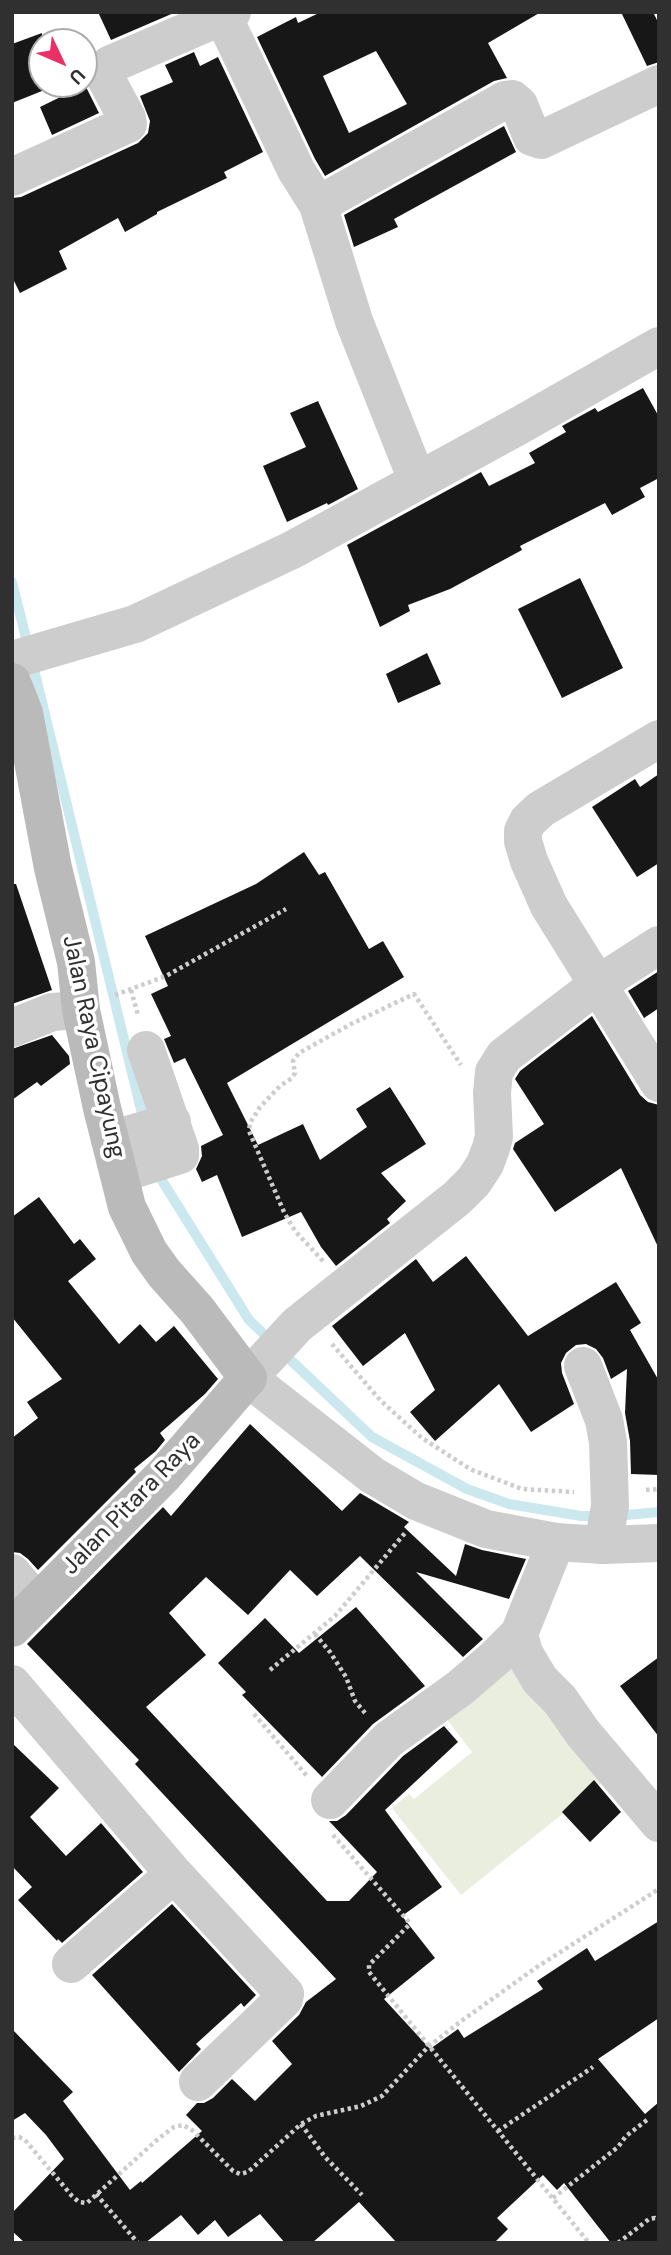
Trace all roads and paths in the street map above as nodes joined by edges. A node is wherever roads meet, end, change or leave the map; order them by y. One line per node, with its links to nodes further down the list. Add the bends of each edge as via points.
1 (226, 14): 3 (street, via 109,65 105,77 128,124); 4 (street, via 296,170)
2 (659, 84): 4 (street, via 541,140 532,137 519,105 505,100)
3 (12, 177)
4 (318, 205): 6 (street, via 354,321)
5 (659, 346): 6 (street)
6 (417, 480): 7 (street, via 207,591 135,624)
7 (14, 667): 9 (main road, Jalan Raya Cipayung, via 24,713)
8 (659, 739): 12 (street, via 541,808 523,831 529,862 549,906)
9 (21, 749): 14 (main road, Jalan Raya Cipayung, via 76,962)
10 (286, 909): 13 (path, via 166,976)
11 (659, 945): 12 (street)
12 (597, 985): 17 (street); 18 (street, via 504,1056 494,1072)
13 (122, 992)
14 (82, 1010): 15 (street, via 52,1012); 19 (main road, Jalan Raya Cipayung)
15 (12, 1028)
16 (146, 1050): 19 (street)
17 (659, 1083)
18 (492, 1093): 20 (street, via 494,1137 474,1181); 20 (path, via 465,1072 414,994 299,1053 293,1061 292,1079 260,1107 249,1131 295,1231)
19 (142, 1146): 23 (main road, Jalan Raya Cipayung, via 127,1206 149,1252 197,1310)
20 (345, 1286): 21 (street)
21 (303, 1320): 23 (street); 24 (path, via 422,1438)
22 (583, 1366): 27 (street, via 608,1441)
23 (256, 1368): 26 (street, via 372,1475); 31 (main road, Jalan Pitara Raya, via 164,1475)
24 (475, 1471): 25 (path); 27 (path)
25 (469, 1481)
26 (429, 1506): 28 (street, via 486,1529); 33 (path)
27 (607, 1518): 28 (street); 29 (street)
28 (556, 1542): 32 (street)
29 (659, 1543)
30 (12, 1573): 31 (street)
31 (24, 1615)
32 (519, 1633): 37 (street, via 460,1688); 39 (street, via 524,1653 540,1680)
33 (315, 1634): 34 (path); 37 (path, via 346,1678 355,1700)
34 (270, 1670)
35 (12, 1685): 40 (street)
36 (254, 1714): 38 (path)
37 (389, 1739): 38 (street)
38 (330, 1800): 43 (path, via 321,1814 322,1822 408,1921 407,1929 368,1969)
39 (659, 1823)
40 (173, 1874): 42 (street); 45 (street, via 285,1994)
41 (659, 1889): 43 (path, via 537,1967)
42 (71, 1964)
43 (428, 2047): 47 (path, via 382,2096); 48 (path)
44 (593, 2067): 48 (path)
45 (198, 2082)
46 (647, 2120): 52 (path)
47 (301, 2124): 50 (path, via 248,2172 240,2174 192,2130 174,2127); 51 (path)
48 (498, 2131): 52 (path)
49 (12, 2138): 50 (path, via 25,2140 79,2202 87,2203)
50 (96, 2194): 54 (path)
51 (362, 2195)
52 (553, 2198): 55 (path)
53 (659, 2220): 56 (path, via 649,2219)
54 (138, 2243)
55 (589, 2243)
56 (618, 2243)

